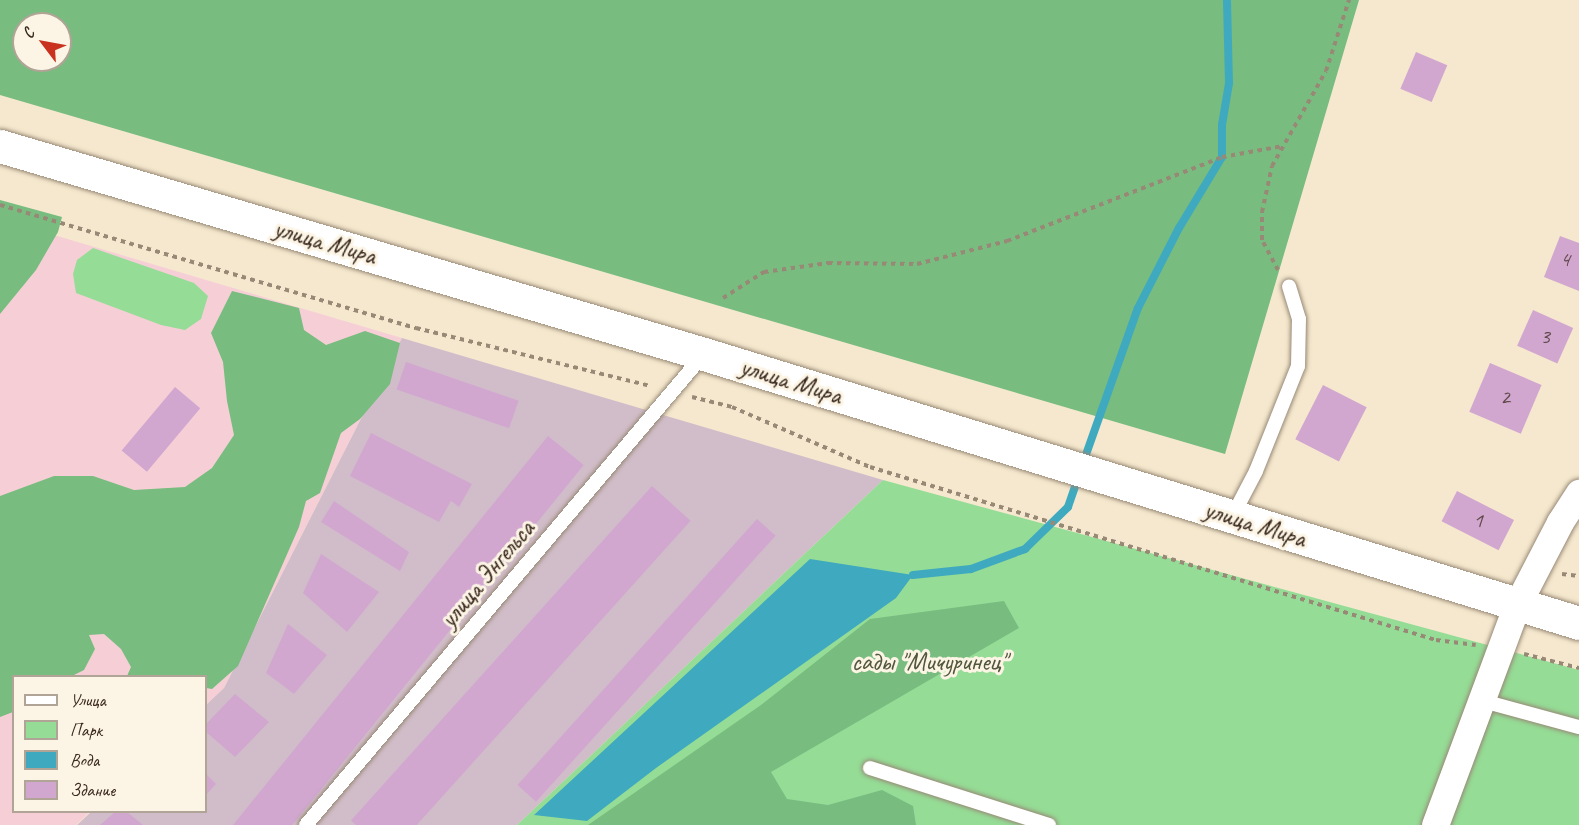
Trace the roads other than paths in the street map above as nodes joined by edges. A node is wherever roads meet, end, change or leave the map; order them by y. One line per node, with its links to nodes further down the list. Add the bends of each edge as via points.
1 (0, 146): 3 (main road, улица Мира)
2 (1288, 287): 5 (lane, via 1299,319 1298,366 1256,471)
3 (704, 354): 5 (main road, улица Мира); 11 (lane, улица Энгельса)
4 (1579, 493): 6 (street)
5 (1232, 517): 6 (main road, улица Мира)
6 (1517, 605): 7 (main road, улица Мира); 8 (street)
7 (1579, 623)
8 (1483, 701): 9 (lane); 13 (street)
9 (1579, 727)
10 (870, 768): 12 (lane)
11 (306, 825)
12 (1049, 825)
13 (1435, 825)

